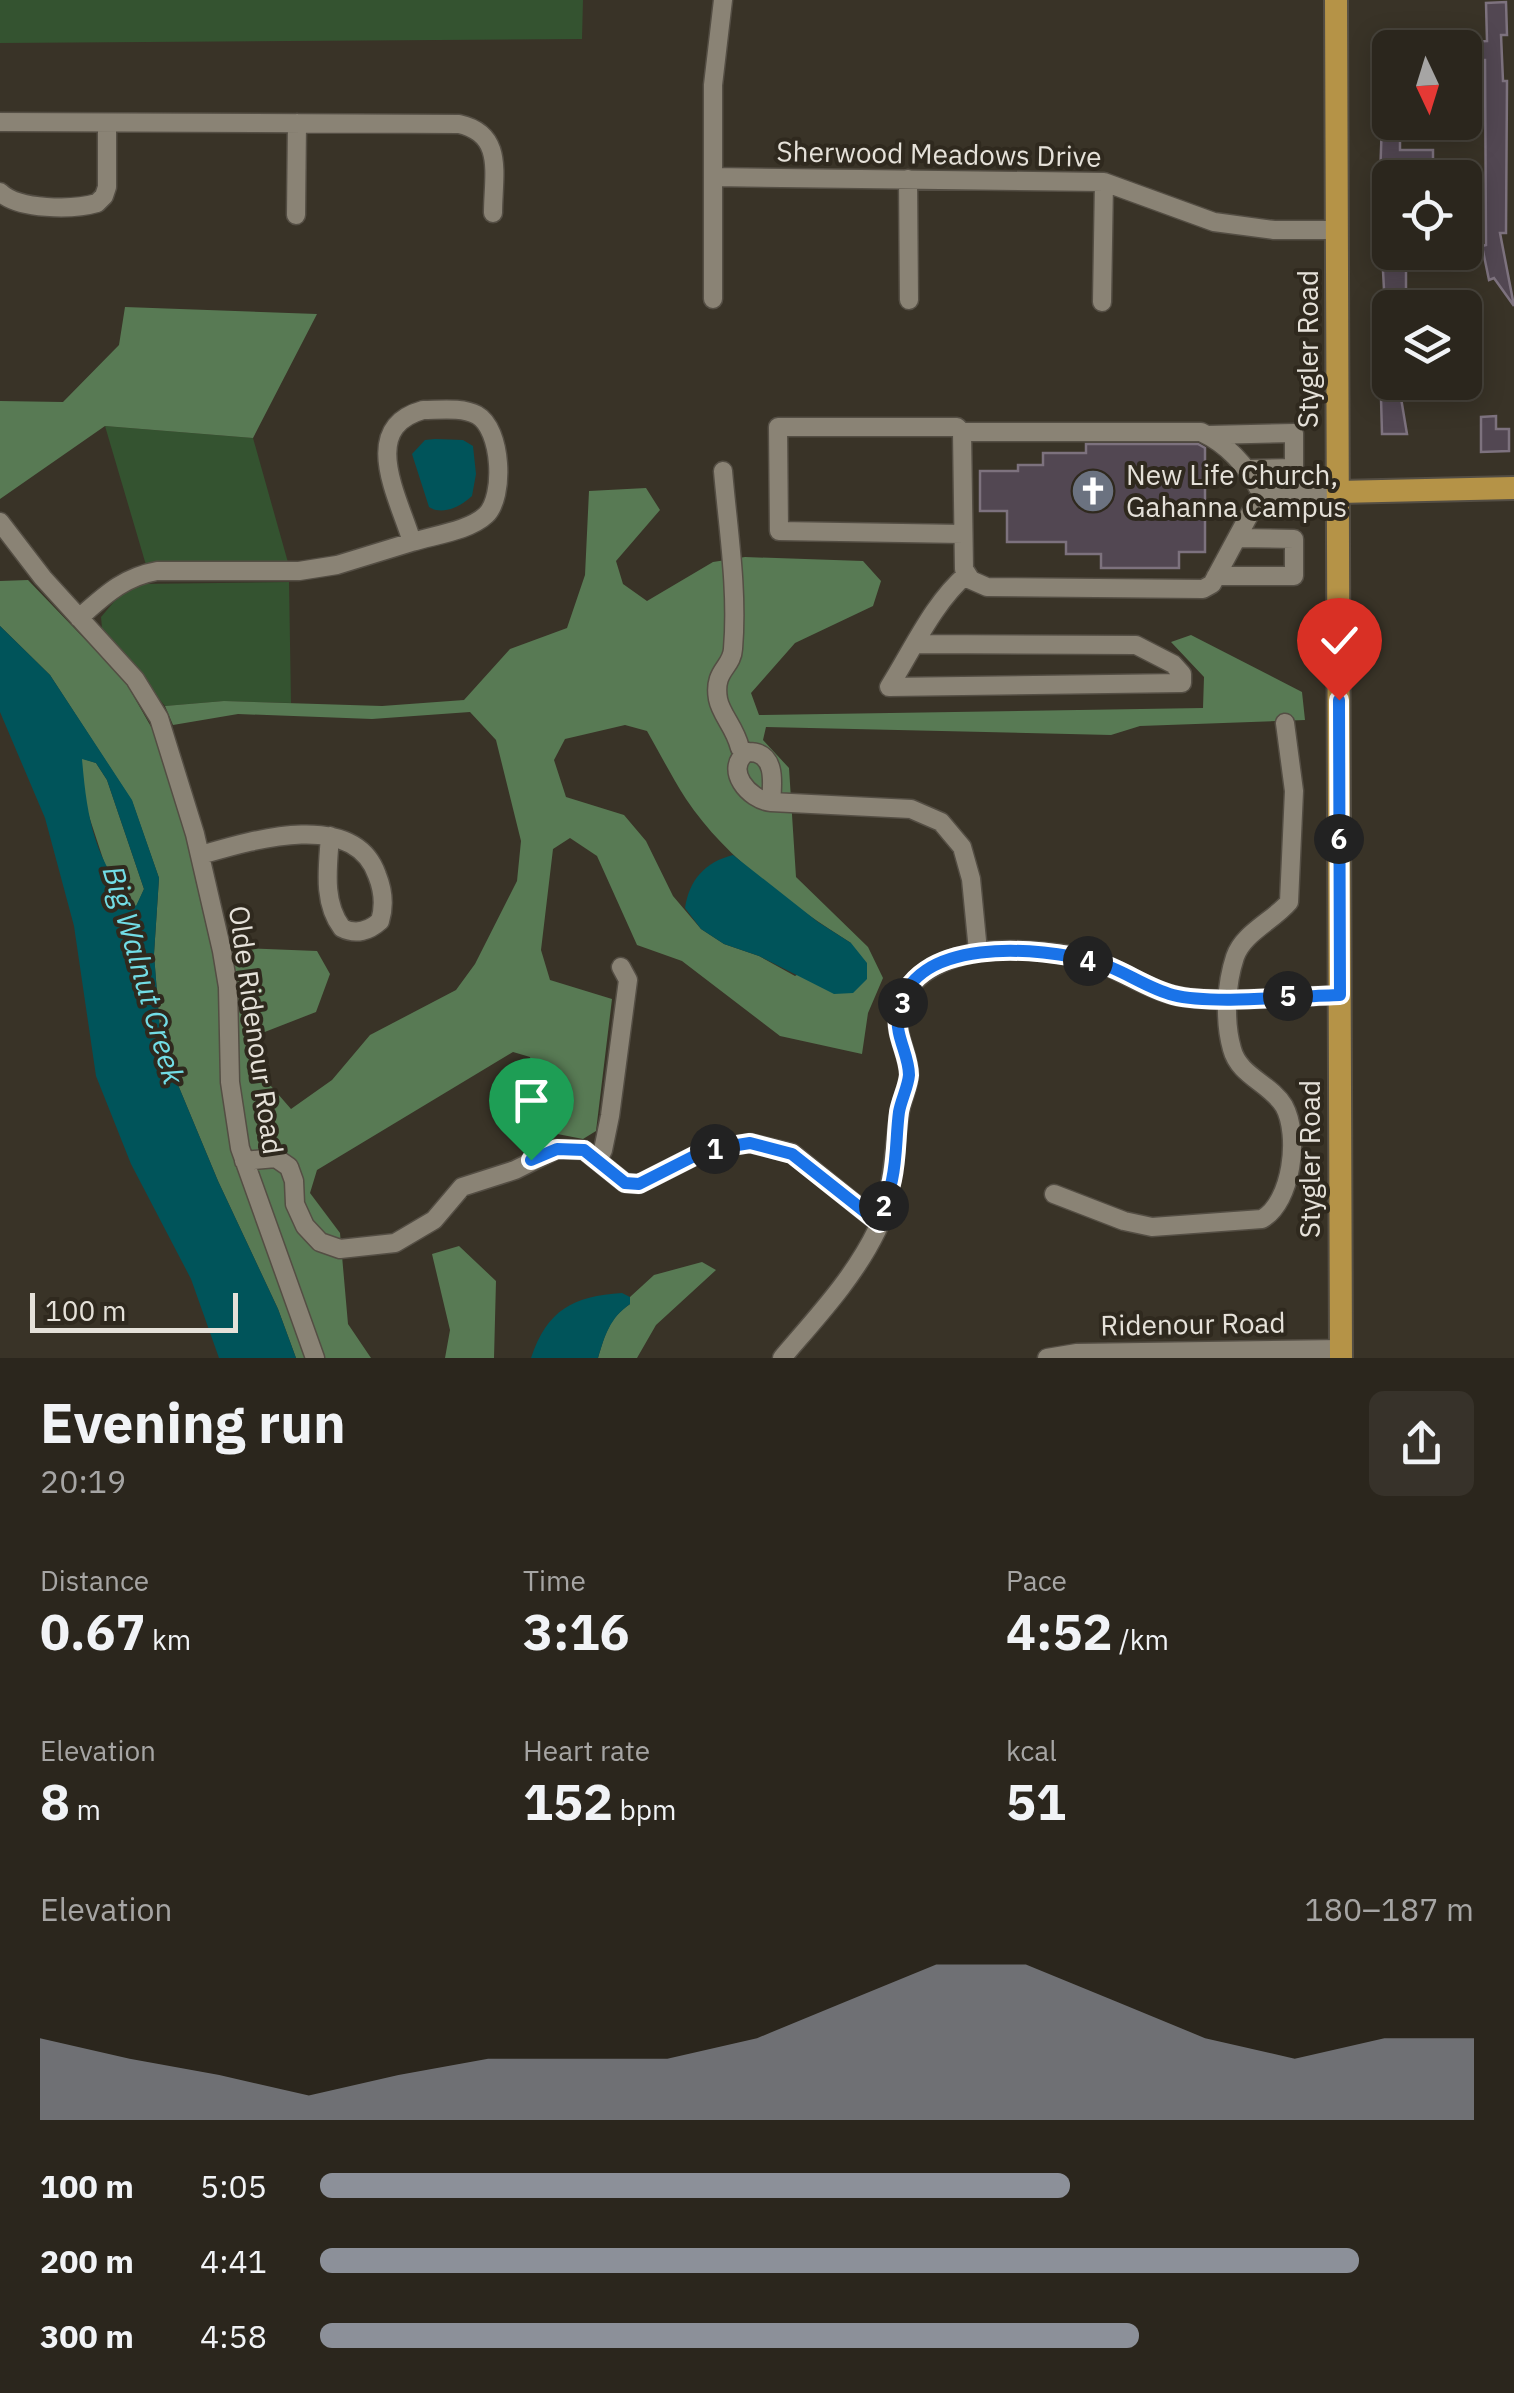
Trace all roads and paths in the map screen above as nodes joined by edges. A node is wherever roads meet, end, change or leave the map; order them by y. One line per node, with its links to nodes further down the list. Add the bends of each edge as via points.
1 (723, 0): 6 (street)
2 (1336, 0): 12 (main road, Stygler Road)
3 (0, 122): 4 (street)
4 (107, 123): 5 (street); 9 (street, via 107,187 98,203 24,205)
5 (297, 124): 10 (street, via 477,128 493,156); 11 (street)
6 (712, 178): 7 (street, Sherwood Meadows Drive); 13 (street)
7 (908, 178): 8 (street, Sherwood Meadows Drive); 14 (street)
8 (1104, 182): 12 (street, Sherwood Meadows Drive, via 1214,222); 15 (street)
9 (0, 192)
10 (493, 213)
11 (296, 215)
12 (1338, 230): 21 (main road, Stygler Road)
13 (713, 299)
14 (909, 300)
15 (1102, 302)
16 (962, 432): 17 (street); 24 (street); 24 (street, via 778,426 779,531)
17 (1208, 435): 18 (street); 18 (street, via 1294,432 1294,468)
18 (1248, 469): 22 (street)
19 (723, 470): 32 (street, via 733,648 718,678 718,696)
20 (1514, 488): 21 (main road)
21 (1338, 492): 22 (street); 38 (main road, Stygler Road)
22 (1261, 493): 25 (street)
23 (0, 522): 29 (street, Olde Ridenour Road)
24 (963, 534): 27 (street)
25 (1237, 538): 28 (street); 28 (street, via 1294,539 1294,576)
26 (412, 542): 26 (street, via 387,460 393,426 423,410 478,416 497,448 494,504 470,524); 29 (street, via 299,571 134,575)
27 (967, 574): 28 (street, via 987,586 1203,588); 30 (street)
28 (1216, 576)
29 (79, 618): 35 (street, Olde Ridenour Road, via 135,679 159,718)
30 (916, 644): 30 (street, via 889,687 1182,683 1173,664 1136,645)
31 (1285, 722): 39 (street, via 1294,791 1289,902 1236,953)
32 (747, 752): 33 (street, via 765,757 772,769); 33 (street, via 739,758 737,776 754,796)
33 (772, 802): 36 (street, via 911,809 941,822 962,847)
34 (330, 836): 34 (street, via 331,908 342,928 374,927 382,914 378,876 355,845); 35 (street, via 315,833)
35 (200, 856): 41 (street, Olde Ridenour Road, via 228,987 230,1082)
36 (978, 951): 39 (street, via 1099,962 1174,996); 43 (street, via 920,975 898,1015 909,1074)
37 (621, 966): 40 (street, via 628,980)
38 (1340, 995): 39 (street); 44 (main road, Stygler Road)
39 (1228, 998): 42 (street, via 1237,1061 1277,1097 1289,1120 1291,1159 1274,1212 1262,1219 1152,1227)
40 (598, 1160): 41 (street, via 584,1150 557,1149 462,1187 434,1220 395,1243 365,1249 320,1242 305,1226 289,1167 276,1158); 43 (street, via 625,1183 639,1184 706,1150 750,1143 792,1154)
41 (244, 1162): 45 (street, Olde Ridenour Road)
42 (1054, 1194)
43 (879, 1223): 46 (street, via 830,1302)
44 (1341, 1354): 47 (street, Ridenour Road)
45 (315, 1358)
46 (782, 1358)
47 (1047, 1358)

